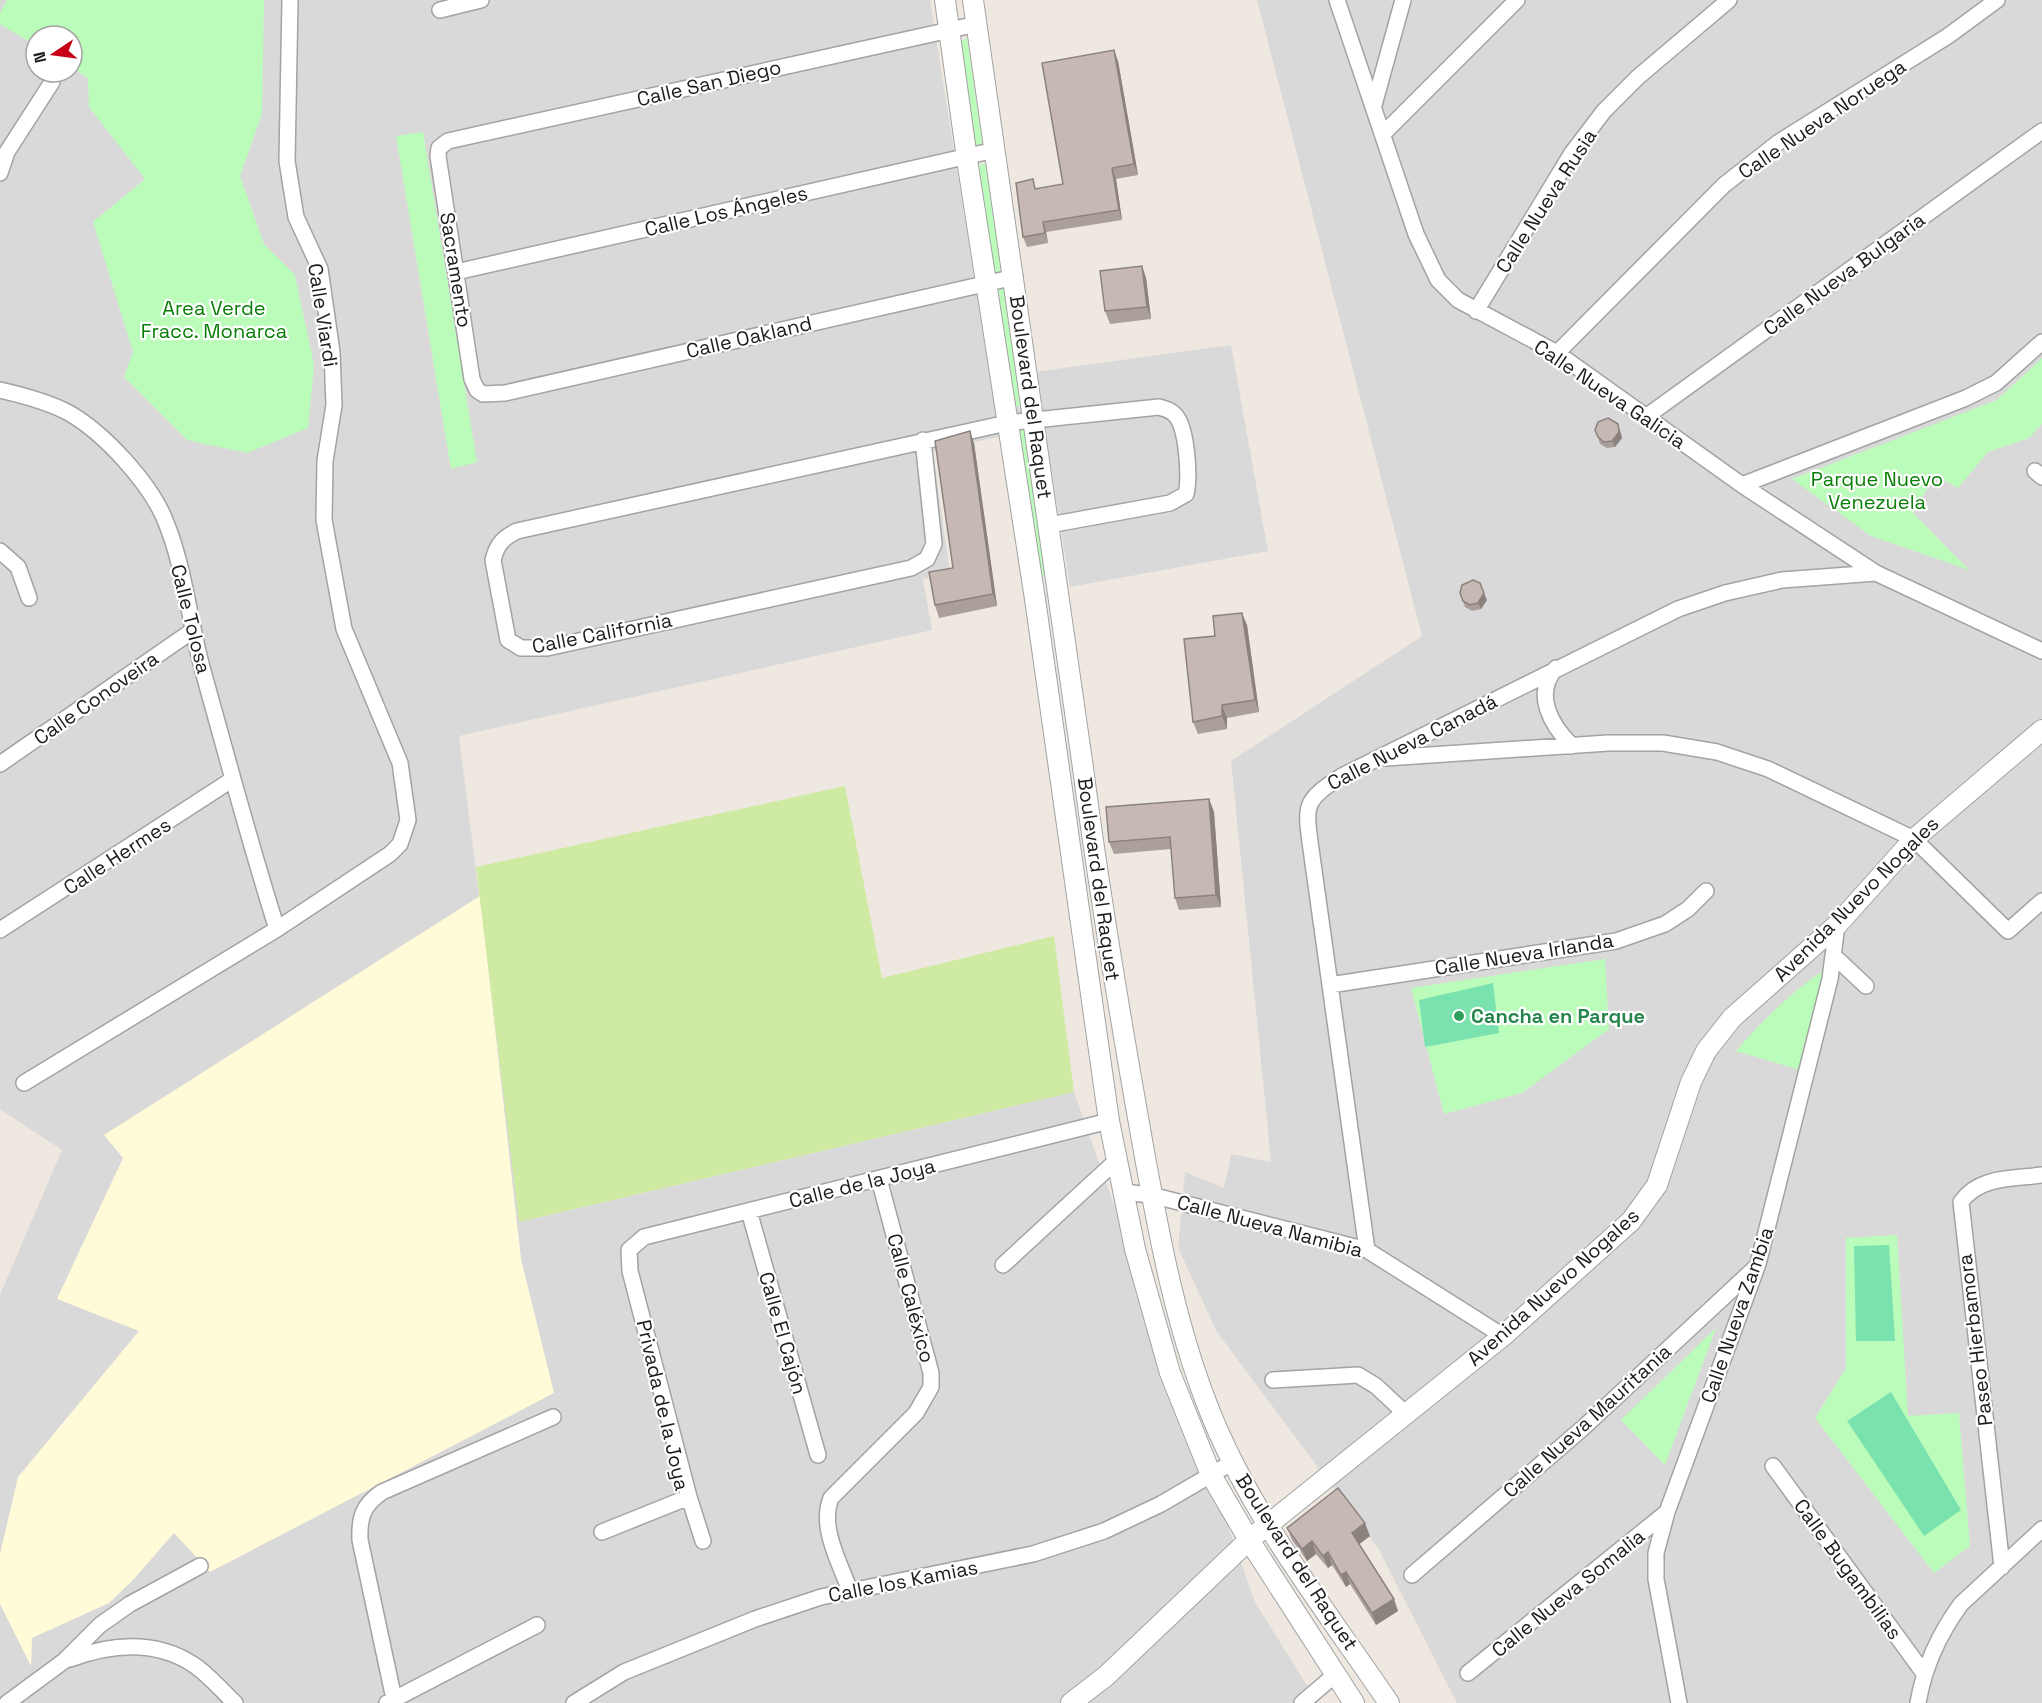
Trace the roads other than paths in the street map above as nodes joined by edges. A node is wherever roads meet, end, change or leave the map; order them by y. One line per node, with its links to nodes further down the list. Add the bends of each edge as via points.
1 (290, 0): 50 (street, Calle Viardi, via 286,161 296,217 320,269 332,352 334,405 325,461 324,520 344,629 400,763 408,820 406,832 390,854)
2 (481, 0): 10 (street)
3 (945, 0): 12 (street, Boulevard del Raquet)
4 (973, 0): 11 (street, Boulevard del Raquet)
5 (1338, 0): 14 (street, Calle Nueva Galicia)
6 (1403, 0): 14 (street)
7 (1517, 0): 16 (street)
8 (1997, 0): 26 (street, Calle Nueva Noruega, via 1948,36 1779,142 1724,185)
9 (1724, 2): 24 (street, Calle Nueva Rusia, via 1605,111 1572,153)
10 (440, 10)
11 (977, 24): 12 (street, Calle San Diego); 18 (street, Boulevard del Raquet)
12 (950, 29): 17 (street, Calle San Diego); 19 (street, Boulevard del Raquet)
13 (50, 84): 20 (street, via 7,152)
14 (1374, 105): 16 (street, Calle Nueva Galicia)
15 (2042, 131): 29 (street, Calle Nueva Bulgaria)
16 (1383, 134): 24 (street, Calle Nueva Galicia, via 1425,257 1438,280)
17 (442, 143): 21 (street, Sacramento, via 438,156)
18 (995, 150): 19 (street, Calle Los Ángeles); 22 (street, Boulevard del Raquet)
19 (967, 157): 21 (street, Calle Los Ángeles); 23 (street, Boulevard del Raquet)
20 (0, 173)
21 (456, 272): 28 (street, Sacramento, via 472,379)
22 (1015, 277): 23 (street, Calle Oakland); 30 (street, Boulevard del Raquet)
23 (987, 281): 28 (street, Calle Oakland, via 505,393); 31 (street, Boulevard del Raquet)
24 (1476, 311): 26 (street, Calle Nueva Galicia)
25 (2042, 342): 33 (street, via 1996,383 1966,398)
26 (1557, 353): 29 (street, Calle Nueva Galicia)
27 (0, 390): 38 (street, Calle Tolosa, via 69,414 123,457 148,489 165,520 182,577)
28 (483, 394)
29 (1647, 416): 33 (street, Calle Nueva Galicia)
30 (1036, 419): 31 (street, Calle California); 34 (street, Boulevard del Raquet); 34 (street, Calle California, via 1159,407 1177,417 1187,457 1186,494 1177,500)
31 (1007, 423): 32 (street, Calle California); 56 (street, Boulevard del Raquet)
32 (923, 440): 32 (street, Calle California, via 517,531 503,538 494,560 508,640 521,648 547,648 911,568 927,559 934,544)
33 (1742, 485): 36 (street, Calle Nueva Galicia)
34 (1049, 525): 61 (street, Boulevard del Raquet, via 1101,909)
35 (0, 551): 37 (street, via 18,567)
36 (1876, 573): 39 (street, Calle Nueva Galicia); 40 (street, Calle Nueva Canadá, via 1782,580 1725,593 1678,609)
37 (29, 598)
38 (192, 631): 44 (street, Calle Conoveira); 45 (street, Calle Tolosa)
39 (2042, 651)
40 (1557, 667): 42 (street, via 1547,678 1544,695 1557,732); 43 (street, Calle Nueva Canadá)
41 (2042, 730): 46 (street, Avenida Nuevo Nogales)
42 (1572, 746): 43 (street); 46 (street, via 1663,743 1717,752 1768,769)
43 (1380, 759): 53 (street, Calle Nueva Canadá, via 1342,776 1309,801 1307,823)
44 (0, 764)
45 (233, 779): 50 (street, Calle Tolosa); 51 (street, Calle Hermes)
46 (1914, 839): 48 (street, via 2008,931); 49 (street, Avenida Nuevo Nogales)
47 (1706, 891): 53 (street, Calle Nueva Irlanda, via 1665,924 1616,941)
48 (2042, 901)
49 (1837, 925): 52 (street, Calle Nueva Zambia); 67 (street, Avenida Nuevo Nogales, via 1732,1018 1706,1051 1691,1082 1657,1185 1647,1202 1631,1221)
50 (277, 929): 55 (street, Calle Viardi)
51 (0, 930)
52 (1834, 956): 54 (street); 65 (street, Calle Nueva Zambia)
53 (1330, 985): 63 (street, Calle Nueva Canadá)
54 (1866, 986)
55 (24, 1083)
56 (1109, 1121): 57 (street, Boulevard del Raquet); 59 (street, Calle de la Joya)
57 (1117, 1160): 60 (street, Boulevard del Raquet); 66 (street)
58 (2042, 1175): 83 (street, Paseo Hierbamora, via 1981,1184 1968,1191 1961,1202)
59 (879, 1179): 62 (street, Calle de la Joya); 85 (street, Calle Caléxico, via 931,1373 931,1387 916,1413 831,1498 826,1511 830,1533)
60 (1123, 1192): 61 (street, Calle Nueva Namibia); 74 (street, Boulevard del Raquet, via 1170,1373)
61 (1151, 1195): 63 (street, Calle Nueva Namibia); 72 (street, Boulevard del Raquet, via 1179,1320 1217,1430)
62 (749, 1211): 64 (street, Calle de la Joya, via 644,1237 629,1250); 71 (street, Calle El Cajón)
63 (1367, 1250): 67 (street, Calle Nueva Namibia)
64 (628, 1260): 75 (street, Privada de la Joya)
65 (1758, 1264): 76 (street, Calle Nueva Zambia); 84 (street, Calle Nueva Mauritania, via 1584,1427)
66 (1003, 1265)
67 (1503, 1336): 69 (street, Avenida Nuevo Nogales)
68 (1273, 1380): 69 (street, via 1358,1375)
69 (1406, 1414): 77 (street, Avenida Nuevo Nogales)
70 (553, 1417): 91 (street, via 382,1492 363,1511 360,1540)
71 (818, 1455)
72 (1233, 1462): 74 (street, Calle los Kamias); 77 (street, Boulevard del Raquet)
73 (1773, 1466): 88 (street, Calle Bugambilias)
74 (1211, 1474): 80 (street, Boulevard del Raquet); 85 (street, Calle los Kamias, via 1104,1531 1033,1554)
75 (688, 1497): 79 (street, Privada de la Joya); 81 (street)
76 (1667, 1512): 89 (street, Calle Nueva Somalia); 99 (street, Calle Nueva Zambia, via 1656,1553 1656,1579)
77 (1269, 1526): 80 (street, Avenida Nuevo Nogales); 98 (street, Boulevard del Raquet)
78 (2042, 1529): 83 (street)
79 (602, 1532)
80 (1249, 1540): 90 (street, Boulevard del Raquet); 95 (street, Avenida Nuevo Nogales, via 1106,1676)
81 (703, 1541)
82 (200, 1566): 87 (street, via 130,1604)
83 (2002, 1567): 88 (street, via 1957,1610)
84 (1412, 1575)
85 (850, 1591): 94 (street, Calle los Kamias, via 755,1619 624,1672)
86 (537, 1625): 91 (street)
87 (64, 1661): 92 (street); 93 (street, via 126,1645 170,1652 195,1665)
88 (1923, 1672): 100 (street)
89 (1468, 1673)
90 (1336, 1674): 96 (street); 97 (street, Boulevard del Raquet)
91 (390, 1701)
92 (7, 1703)
93 (235, 1703)
94 (574, 1703)
95 (1071, 1703)
96 (1302, 1703)
97 (1354, 1703)
98 (1389, 1703)
99 (1679, 1703)
100 (1918, 1703)

